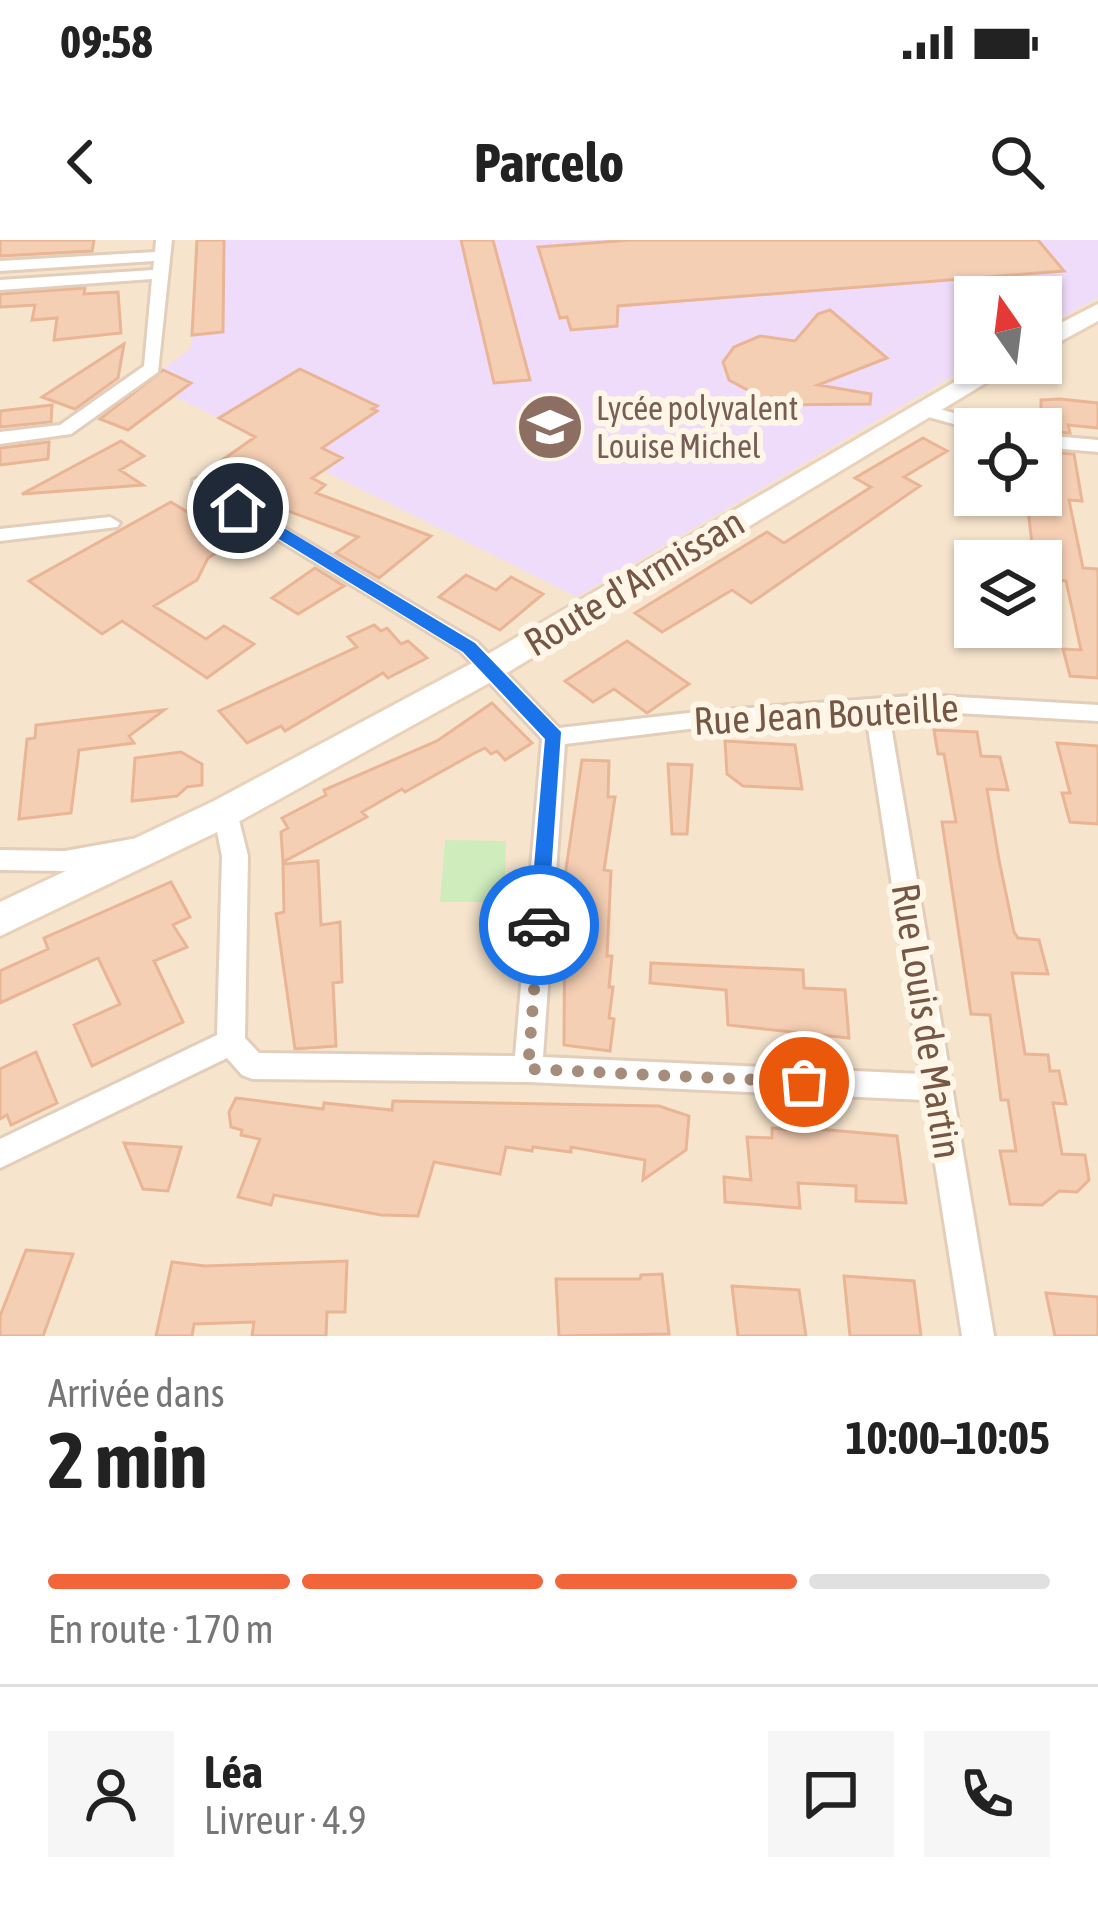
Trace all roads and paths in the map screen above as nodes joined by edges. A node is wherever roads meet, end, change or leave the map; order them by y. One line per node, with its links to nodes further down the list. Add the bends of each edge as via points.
1 (163, 256): 2 (street); 3 (street); 9 (street, via 152,368 65,430)
2 (0, 266)
3 (0, 285)
4 (1098, 311): 5 (street)
5 (1062, 332)
6 (969, 384): 7 (street, Route d'Armissan)
7 (924, 410): 8 (street); 15 (street, Route d'Armissan)
8 (954, 418)
9 (0, 438)
10 (1062, 443): 11 (street)
11 (1098, 446)
12 (200, 484): 15 (street, via 469,647)
13 (110, 523): 14 (street)
14 (0, 535)
15 (488, 669): 18 (street); 19 (street, Route d'Armissan)
16 (876, 706): 17 (street, Rue Jean Bouteille); 18 (street, Rue Jean Bouteille); 25 (street, Rue Louis de Martin)
17 (1098, 713)
18 (554, 737): 24 (street)
19 (225, 812): 20 (street, Route d'Armissan); 23 (street, via 235,856)
20 (158, 844): 21 (street, via 65,862); 22 (street, Route d'Armissan)
21 (0, 860)
22 (0, 920)
23 (231, 1042): 24 (street, via 252,1066); 26 (street)
24 (528, 1069): 25 (street)
25 (938, 1088): 27 (street, Rue Louis de Martin)
26 (0, 1155)
27 (978, 1336)

